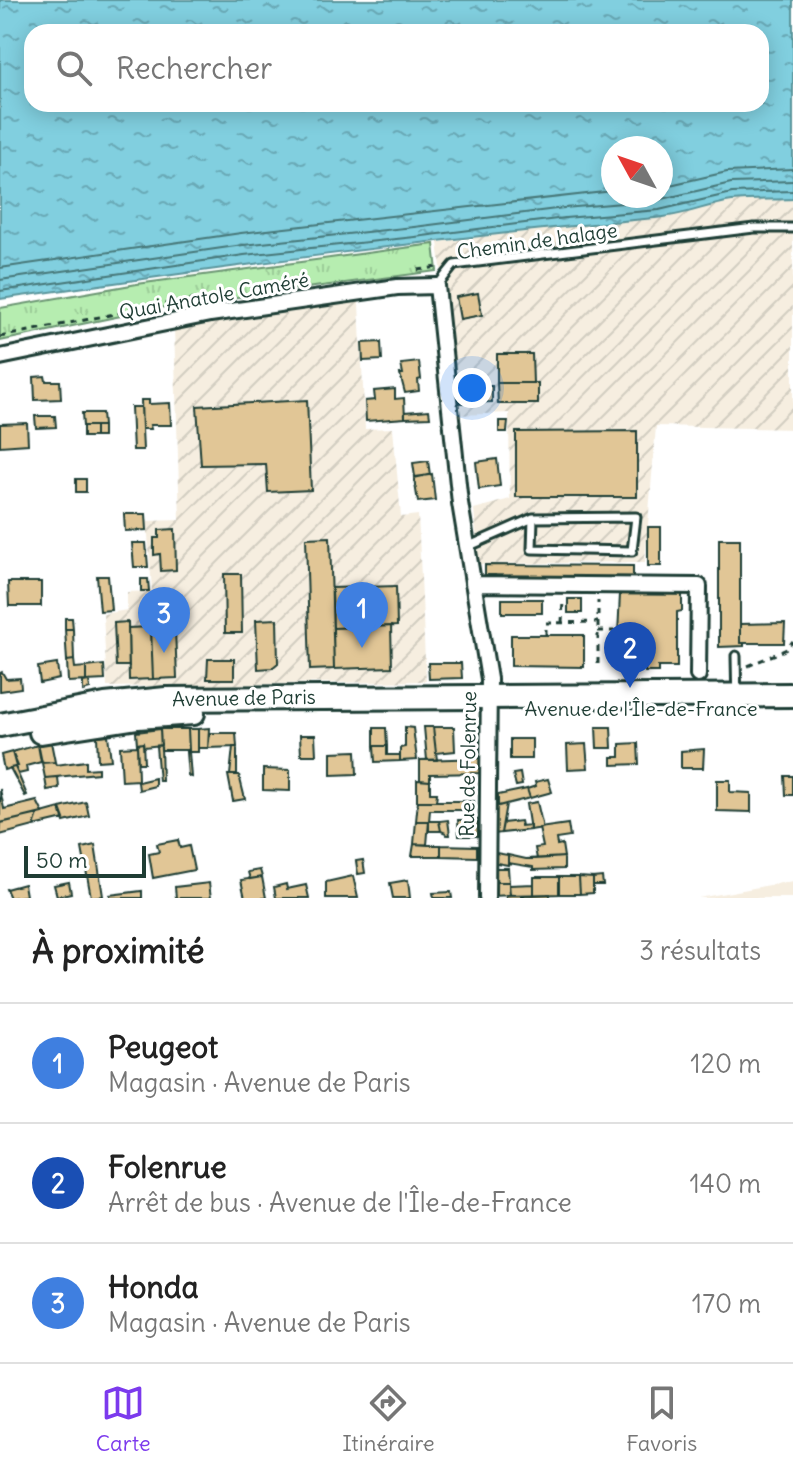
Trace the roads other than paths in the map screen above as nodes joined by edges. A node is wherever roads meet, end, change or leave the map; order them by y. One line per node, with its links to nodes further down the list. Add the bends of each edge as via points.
1 (793, 228): 2 (lane, Chemin de halage, via 754,228 454,265)
2 (437, 286): 3 (street, Quai Anatole Caméré, via 210,314); 5 (street, Rue de Folenrue)
3 (0, 357)
4 (533, 518): 4 (lane, via 636,517 632,551 532,549); 5 (lane)
5 (467, 547): 6 (street, Rue de Folenrue)
6 (473, 584): 8 (street, via 699,586); 10 (street, Rue de Folenrue)
7 (736, 656): 11 (lane)
8 (698, 675)
9 (793, 695): 11 (main road, Avenue de l'Île-de-France)
10 (489, 702): 11 (main road, Avenue de l'Île-de-France); 13 (main road, Avenue de Paris, via 166,699); 14 (main road, Avenue de Paris, via 167,714); 15 (street, Rue de Folenrue)
11 (737, 702): 12 (main road, Avenue de l'Île-de-France)
12 (793, 708)
13 (0, 725)
14 (0, 739)
15 (487, 898)

